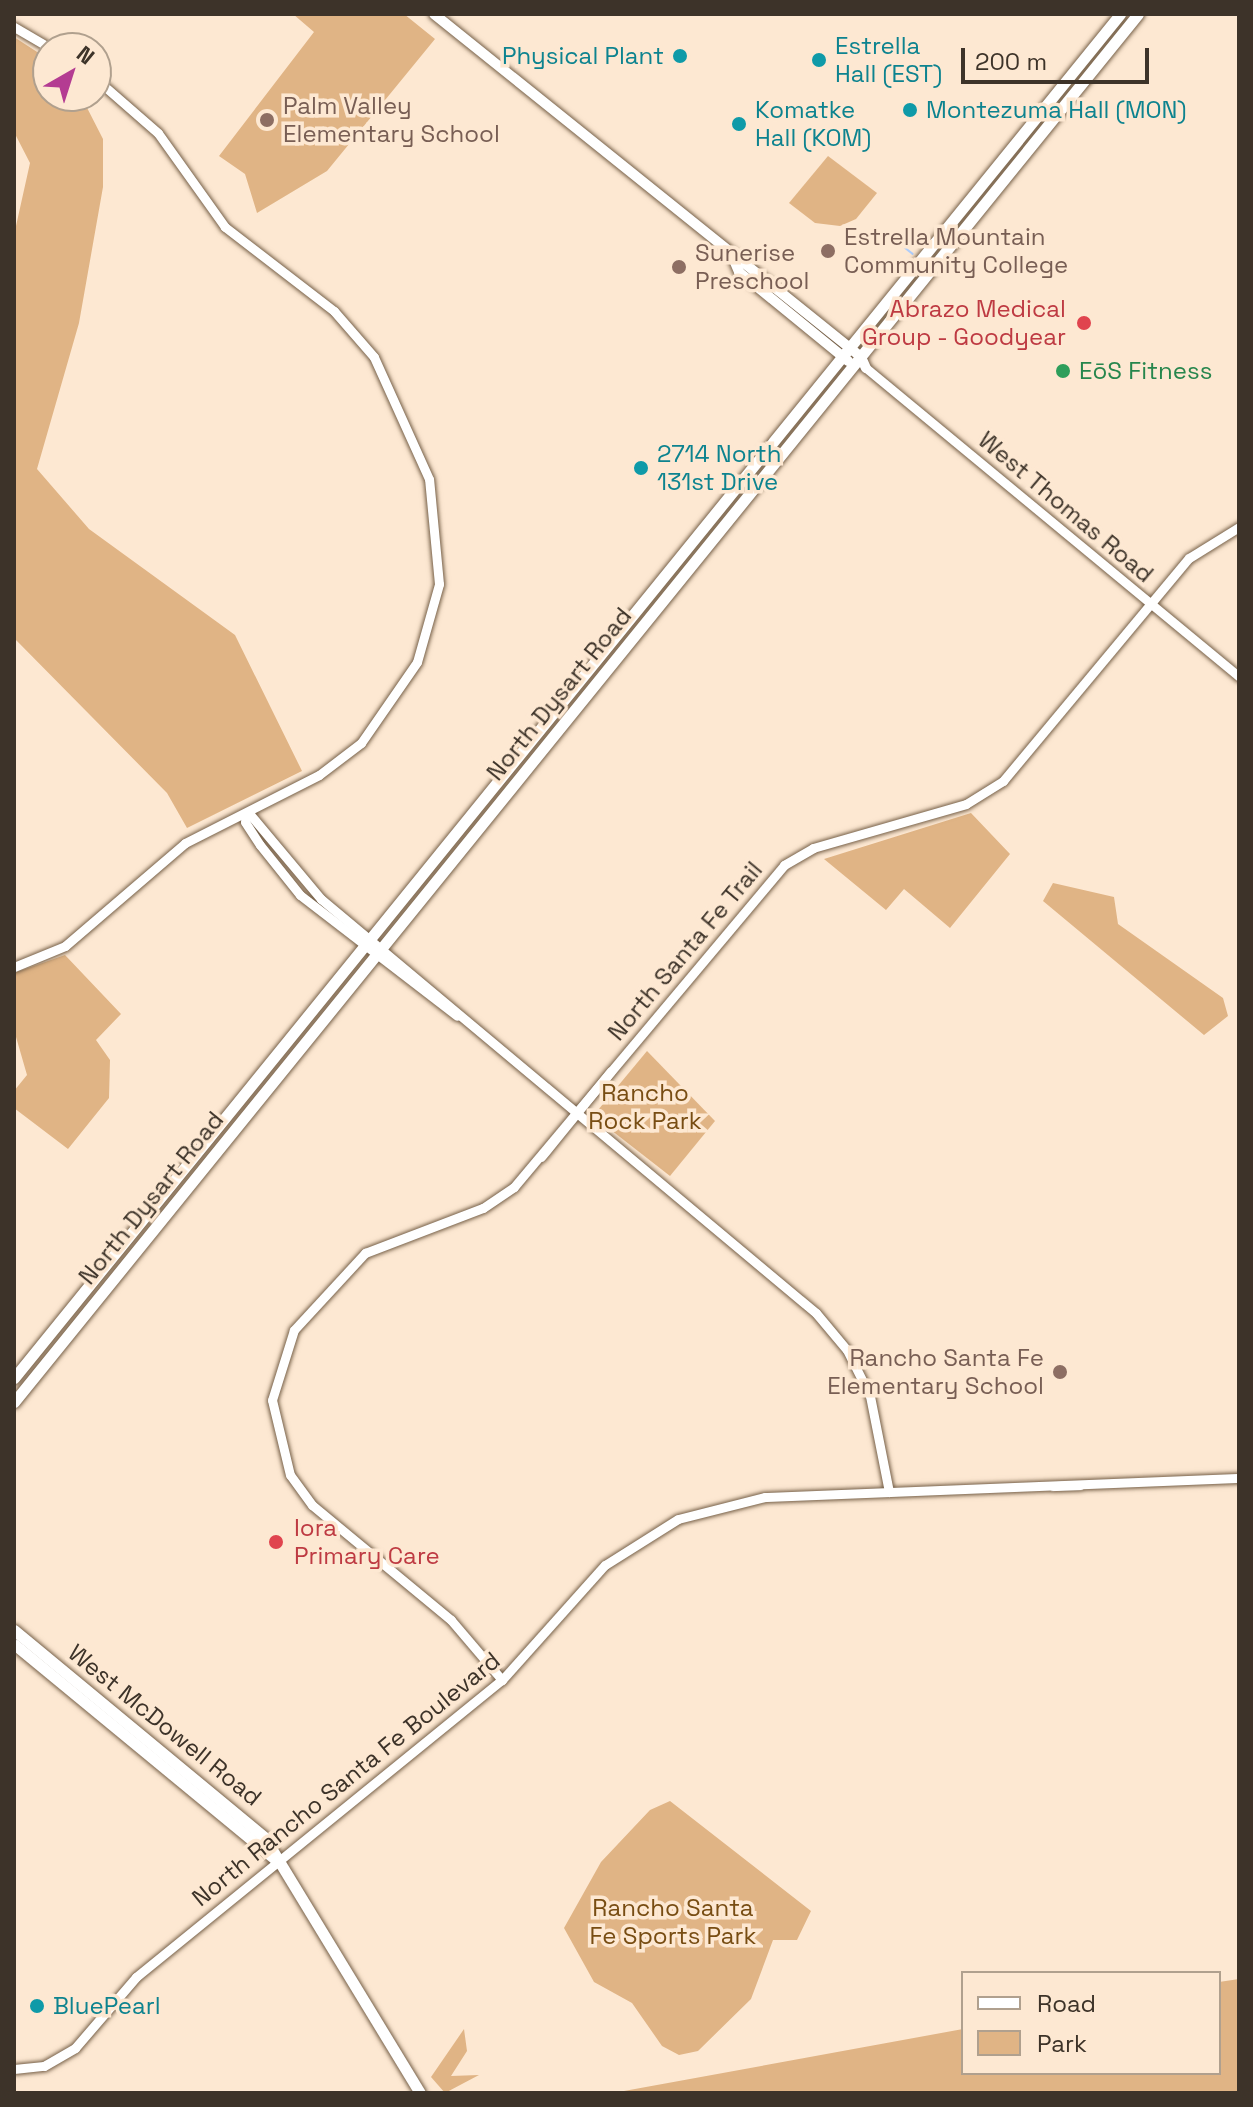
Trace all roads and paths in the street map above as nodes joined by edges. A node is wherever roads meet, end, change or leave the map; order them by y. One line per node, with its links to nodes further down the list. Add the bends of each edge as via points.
1 (434, 14): 7 (main road, West Thomas Road)
2 (1120, 14): 7 (main road, North Dysart Road)
3 (1138, 14): 8 (main road, North Dysart Road)
4 (14, 27): 5 (street)
5 (32, 38)
6 (112, 93): 14 (street, via 158,133 225,227 353,329 386,380 429,479 440,569 423,649 369,734 296,787)
7 (846, 352): 8 (main road, West Thomas Road); 9 (main road, North Dysart Road)
8 (860, 364): 10 (main road, North Dysart Road); 12 (street, West Thomas Road)
9 (771, 444): 10 (main road); 15 (main road, North Dysart Road)
10 (751, 492): 16 (main road, North Dysart Road)
11 (1239, 527): 12 (street, North Santa Fe Trail, via 1189,558)
12 (1151, 604): 13 (street, West Thomas Road); 18 (street, North Santa Fe Trail, via 996,787 966,804 813,848 784,865)
13 (1239, 677)
14 (248, 812): 15 (street, via 245,822 282,877); 17 (street, via 169,854 65,946)
15 (366, 944): 16 (street); 19 (main road, North Dysart Road)
16 (377, 952): 18 (street); 20 (main road, North Dysart Road)
17 (14, 967)
18 (576, 1114): 22 (street, via 802,1300 839,1339 880,1425); 25 (street, North Santa Fe Trail, via 541,1157 483,1208 382,1244 347,1266 294,1330 272,1400 277,1443 299,1490 451,1620)
19 (14, 1378)
20 (14, 1402)
21 (1239, 1478): 22 (street, North Rancho Santa Fe Boulevard)
22 (889, 1492): 25 (street, North Rancho Santa Fe Boulevard, via 756,1498 678,1519 605,1565)
23 (14, 1630): 26 (main road, West McDowell Road)
24 (14, 1644): 26 (main road, West McDowell Road)
25 (502, 1680): 27 (street, North Rancho Santa Fe Boulevard)
26 (99, 1707): 27 (main road, West McDowell Road)
27 (278, 1862): 28 (street, North Rancho Santa Fe Boulevard, via 136,1977 75,2048 44,2066); 29 (main road, West McDowell Road)
28 (14, 2069)
29 (420, 2093)

